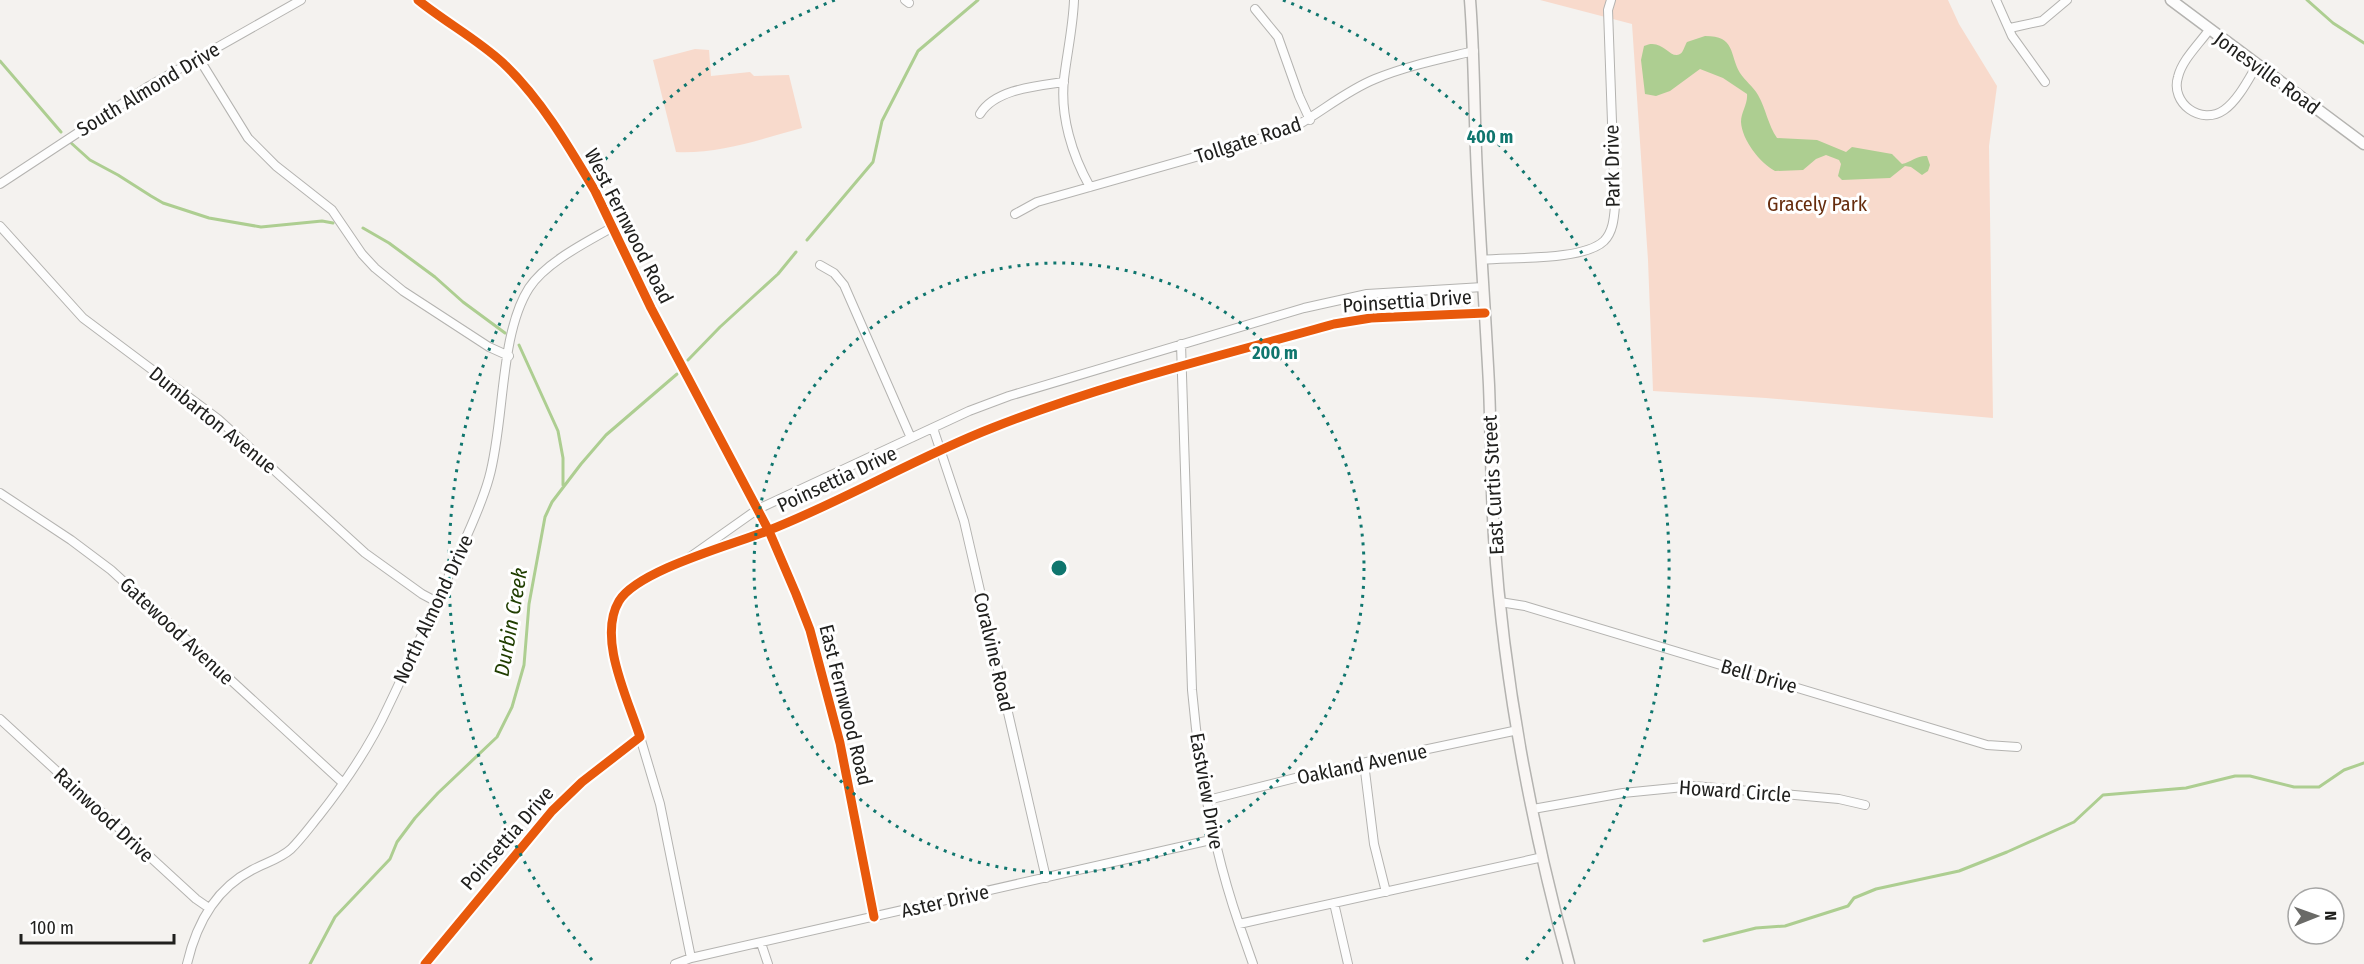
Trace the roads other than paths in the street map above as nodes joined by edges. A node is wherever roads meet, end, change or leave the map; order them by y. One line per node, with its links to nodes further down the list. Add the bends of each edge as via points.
1 (301, 0): 13 (street, South Almond Drive)
2 (418, 0): 24 (street, West Fernwood Road, via 490,52 515,76 576,159)
3 (1074, 0): 15 (street)
4 (1470, 0): 12 (main road, East Curtis Street)
5 (1611, 0): 25 (street, Park Drive, via 1608,10 1613,224 1605,240 1590,249 1557,256)
6 (1996, 0): 10 (street)
7 (2067, 0): 10 (street, via 2042,21)
8 (2170, 0): 11 (street, Jonesville Road)
9 (1255, 9): 18 (street, via 1278,36)
10 (2010, 28): 16 (street)
11 (2209, 30): 14 (street, Jonesville Road); 14 (street, via 2177,78 2177,94 2190,111 2198,115 2222,112)
12 (1474, 51): 18 (street, Tollgate Road, via 1375,79); 25 (main road, East Curtis Street)
13 (198, 57): 20 (street, South Almond Drive); 30 (street, via 248,138 276,166 332,210 375,268 403,291)
14 (2257, 65): 19 (street, Jonesville Road)
15 (1064, 82): 17 (street, via 998,98); 21 (street, via 1067,124 1076,163)
16 (2045, 82)
17 (980, 114)
18 (1310, 120): 21 (street, Tollgate Road, via 1287,131)
19 (2364, 144)
20 (0, 183)
21 (1090, 187): 22 (street, Tollgate Road, via 1037,202)
22 (1015, 214)
23 (0, 226): 39 (street, Dumbarton Avenue, via 82,318 218,419 365,553)
24 (613, 227): 30 (street, North Almond Drive, via 545,270 530,286); 36 (street, West Fernwood Road, via 651,308)
25 (1482, 260): 27 (main road, East Curtis Street)
26 (820, 265): 33 (street, via 844,285)
27 (1483, 287): 28 (main road, East Curtis Street); 29 (street, Poinsettia Drive, via 1342,298)
28 (1485, 313): 31 (street, Poinsettia Drive, via 1334,324); 40 (main road, East Curtis Street)
29 (1180, 344): 31 (street, Eastview Drive); 32 (street, Poinsettia Drive, via 1009,396)
30 (508, 356): 39 (street, North Almond Drive, via 489,481)
31 (1181, 367): 34 (street, Poinsettia Drive, via 993,427); 47 (street, Eastview Drive, via 1192,690)
32 (933, 428): 33 (street, Poinsettia Drive); 34 (street, Coralvine Road)
33 (911, 438): 36 (street, Poinsettia Drive)
34 (941, 450): 37 (street, Poinsettia Drive); 52 (street, Coralvine Road, via 964,521)
35 (0, 493): 46 (street, Gatewood Avenue, via 111,570)
36 (758, 509): 37 (street, East Fernwood Road); 38 (street, Poinsettia Drive)
37 (769, 531): 38 (street, Poinsettia Drive); 56 (street, East Fernwood Road, via 816,651 840,743)
38 (682, 562): 43 (street, Poinsettia Drive, via 630,589 613,616 612,650)
39 (437, 602): 46 (street, North Almond Drive, via 381,723)
40 (1500, 602): 42 (main road, East Curtis Street); 44 (street, Bell Drive, via 1525,606 1987,745)
41 (0, 719): 55 (street, Rainwood Drive)
42 (1518, 730): 45 (street, Oakland Avenue); 49 (main road, East Curtis Street)
43 (640, 737): 59 (street, via 660,804); 61 (street, Poinsettia Drive, via 559,804)
44 (2017, 747)
45 (1364, 763): 47 (street, Oakland Avenue); 53 (street, via 1374,844)
46 (343, 783): 55 (street, North Almond Drive, via 291,849 240,877)
47 (1208, 800): 50 (street, Eastview Drive)
48 (1865, 805): 49 (street, Howard Circle, via 1839,799 1694,786 1623,793)
49 (1533, 809): 51 (main road, East Curtis Street)
50 (1215, 840): 52 (street, Aster Drive); 57 (street, Eastview Drive)
51 (1543, 857): 53 (street); 66 (main road, East Curtis Street)
52 (1046, 878): 56 (street, Aster Drive)
53 (1386, 892): 54 (street)
54 (1334, 903): 57 (street); 65 (street)
55 (209, 908): 60 (street, North Almond Drive)
56 (874, 917): 58 (street, Aster Drive)
57 (1239, 924): 64 (street, Eastview Drive)
58 (761, 944): 59 (street, Aster Drive); 63 (street)
59 (691, 958): 62 (street, Aster Drive)
60 (187, 964)
61 (426, 964)
62 (675, 964)
63 (768, 964)
64 (1253, 964)
65 (1348, 964)
66 (1569, 964)

